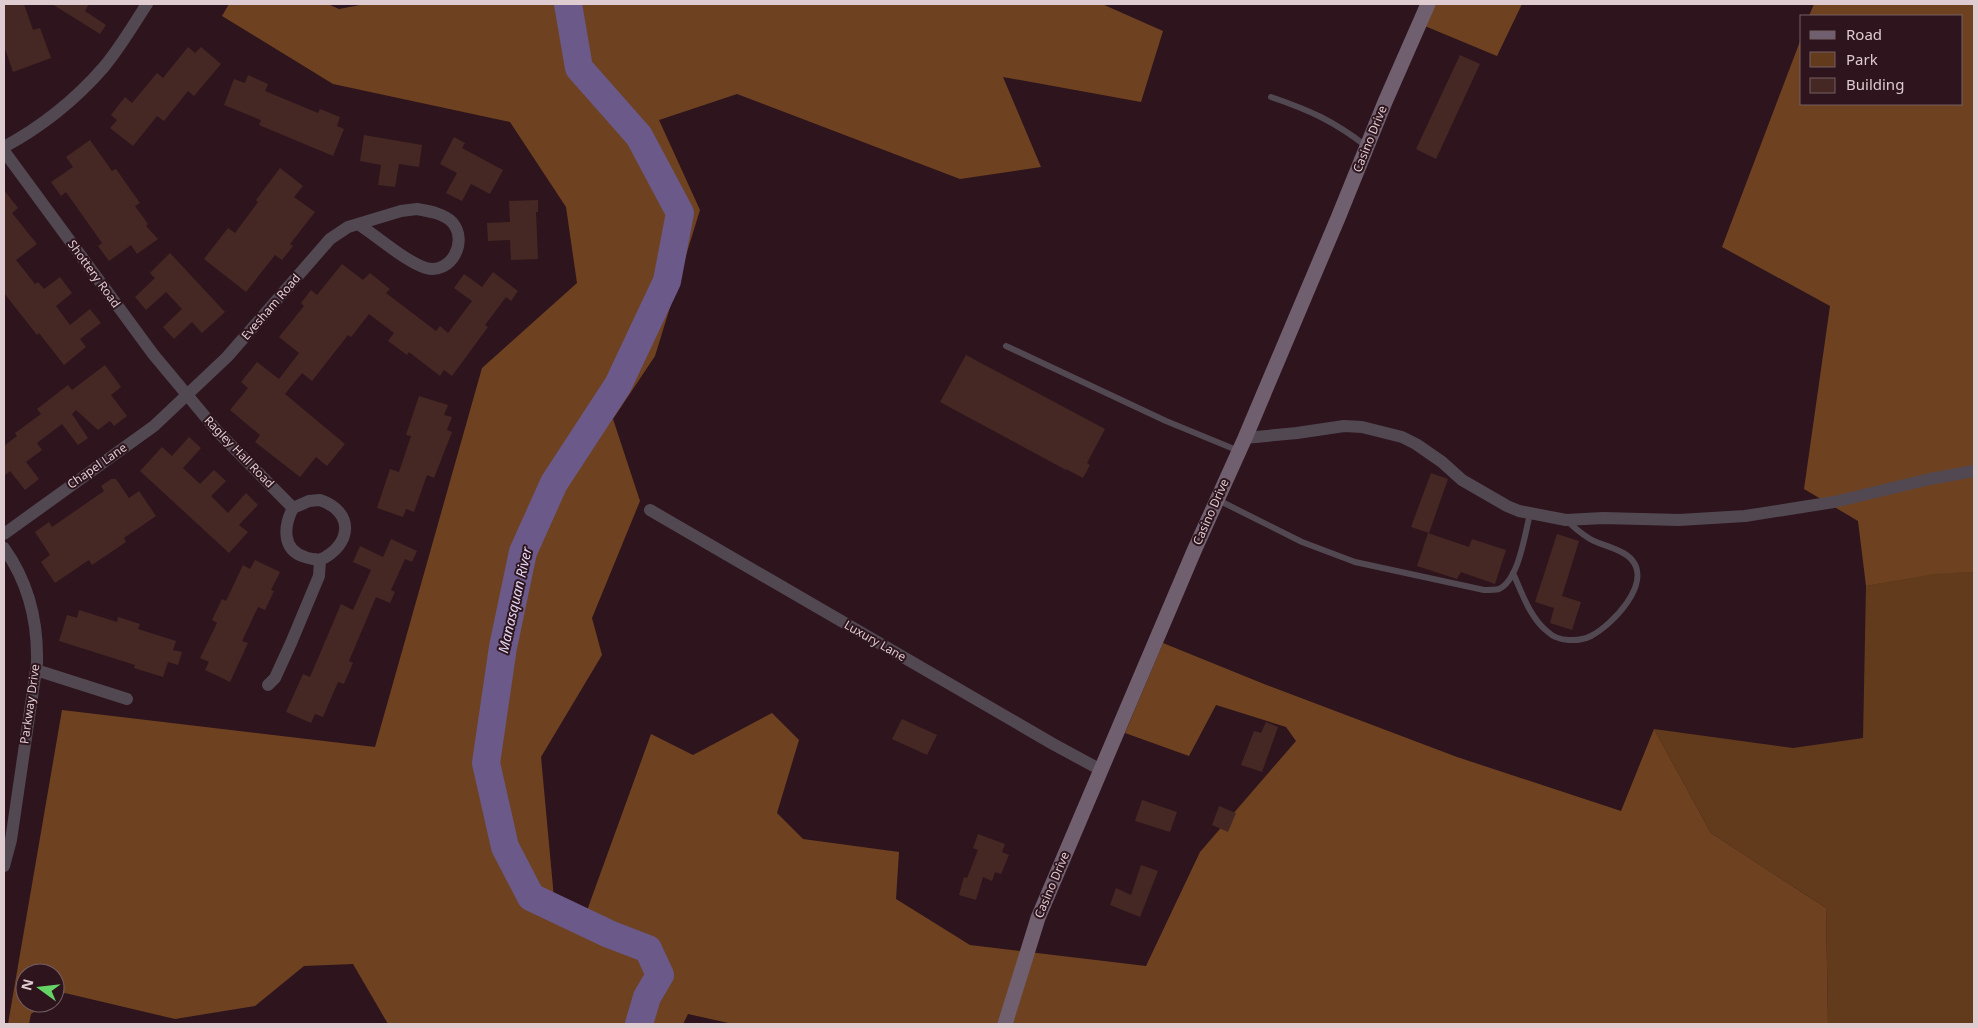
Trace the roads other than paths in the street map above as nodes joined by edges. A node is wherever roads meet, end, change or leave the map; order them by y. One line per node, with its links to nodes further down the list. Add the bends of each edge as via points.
1 (147, 4): 5 (street, via 103,68 78,94 43,123)
2 (1428, 4): 4 (street, Casino Drive)
3 (1271, 97): 4 (lane, via 1321,116)
4 (1367, 146): 10 (street, Casino Drive)
5 (4, 147)
6 (4, 151): 9 (street, Shottery Road, via 153,354)
7 (358, 224): 7 (street, Evesham Road, via 417,208 435,212 452,222 459,244 446,266 428,268 415,264); 9 (street, Evesham Road, via 330,239 227,357)
8 (1006, 346): 10 (lane, via 1166,421)
9 (187, 395): 13 (street, Ragley Hall Road, via 218,432); 17 (street, Chapel Lane, via 154,426)
10 (1242, 445): 12 (street, Casino Drive); 15 (street, via 1344,426 1362,427 1416,444 1462,480 1507,506)
11 (1974, 471): 16 (street, via 1834,502 1745,516 1678,520)
12 (1217, 500): 20 (lane, via 1302,542 1355,562 1484,590 1499,589); 24 (street, Casino Drive)
13 (293, 508): 19 (street, via 285,527 291,547 305,558); 19 (street, via 309,500 320,500 330,504 342,518 345,527 342,543)
14 (650, 510): 24 (street, Luxury Lane)
15 (1530, 514): 16 (street); 20 (lane)
16 (1566, 520): 20 (lane, via 1592,540 1631,559 1637,569 1638,582 1622,612 1591,636 1568,641 1548,633 1532,614)
17 (4, 534)
18 (4, 548): 21 (street, Parkway Drive, via 20,573 29,597 35,623)
19 (320, 560): 22 (street, via 319,576 275,678)
20 (1513, 573)
21 (36, 670): 23 (street); 25 (street, Parkway Drive, via 11,840)
22 (268, 685)
23 (127, 699)
24 (1101, 770): 26 (street, Casino Drive, via 1038,918)
25 (4, 866)
26 (1005, 1024)

